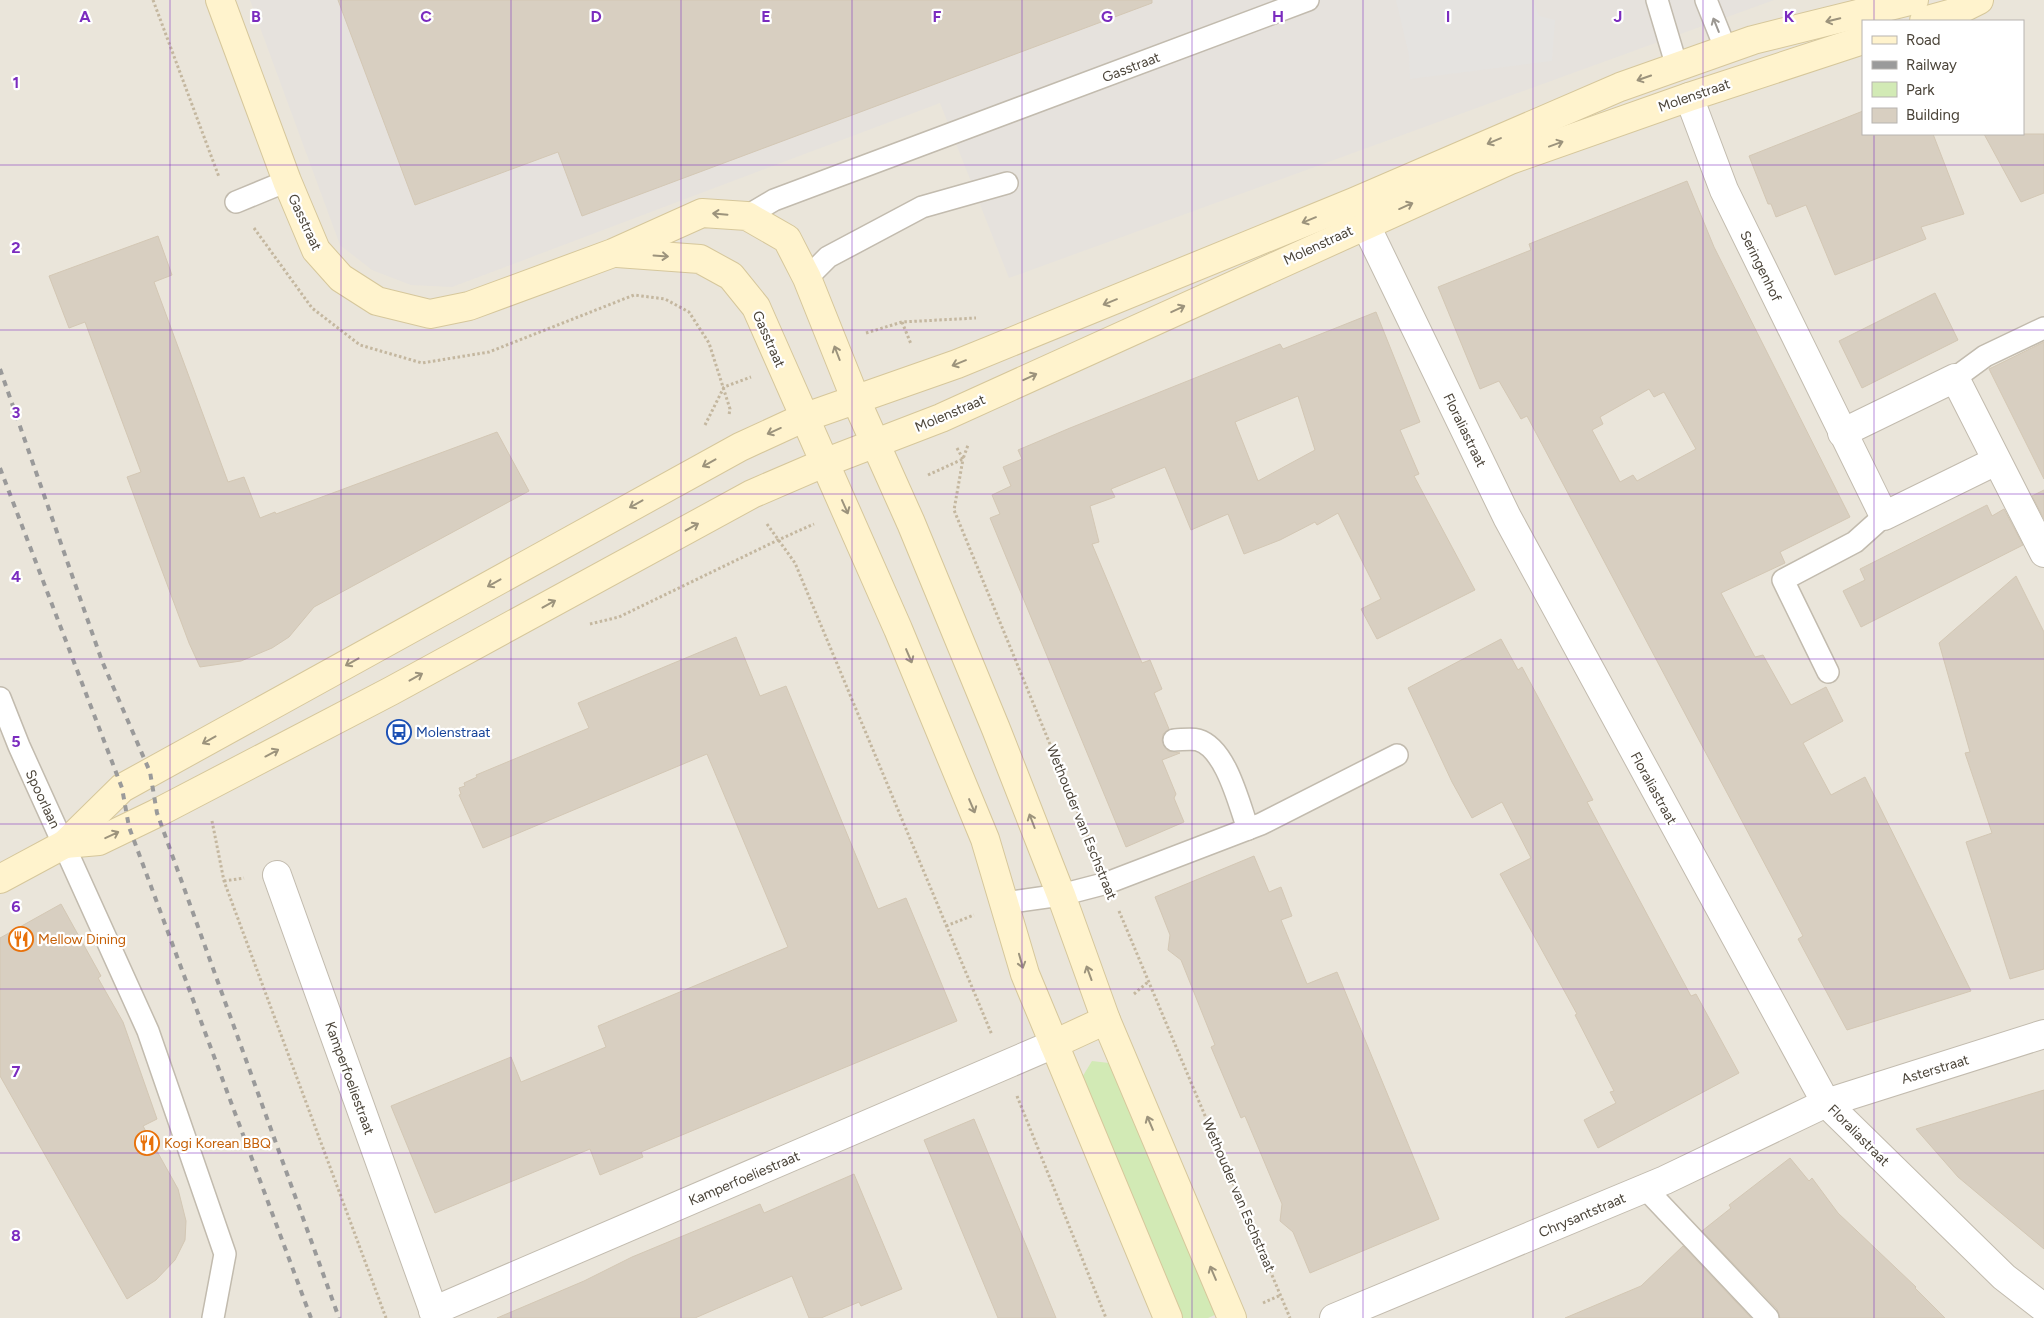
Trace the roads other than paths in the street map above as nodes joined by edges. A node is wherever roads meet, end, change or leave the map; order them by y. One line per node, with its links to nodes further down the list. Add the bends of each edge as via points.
1 (220, 0): 13 (street, Gasstraat)
2 (1308, 0): 17 (lane, Gasstraat, via 774,200)
3 (1658, 0): 10 (lane)
4 (1706, 0): 9 (lane, one-way to 4)
5 (1914, 0): 9 (street, Molenstraat, one-way to 9)
6 (1979, 0): 7 (street)
7 (1927, 20)
8 (1862, 40): 11 (street, Molenstraat)
9 (1726, 50): 10 (street, Molenstraat); 11 (street)
10 (1677, 67): 12 (street); 16 (street, Molenstraat, one-way to 16, via 1620,87)
11 (1738, 80): 12 (street, Molenstraat)
12 (1689, 97): 16 (street, Molenstraat, one-way to 12); 24 (street, Seringenhof, via 1724,190)
13 (287, 181): 15 (lane); 18 (street, Gasstraat, via 316,250 341,278 377,301 430,314 469,306)
14 (1007, 183): 19 (lane, via 922,207 828,257)
15 (236, 202)
16 (1360, 213): 22 (street, Molenstraat, one-way to 22, via 923,376); 25 (street, Molenstraat, one-way to 16, via 941,418); 43 (street, Floraliastraat, via 1507,517)
17 (746, 216): 18 (street, Gasstraat, one-way to 18, via 702,213); 19 (street, Gasstraat, via 787,239)
18 (613, 253): 23 (street, Gasstraat, one-way to 23, via 700,259 731,276 756,307)
19 (807, 278): 22 (street, Gasstraat, one-way to 19)
20 (2044, 328): 21 (lane, via 1985,356)
21 (1955, 378): 24 (street); 26 (street)
22 (855, 398): 23 (street, Molenstraat); 25 (street, Gasstraat)
23 (803, 418): 27 (street, Gasstraat); 35 (street, Molenstraat, one-way to 35, via 704,466 122,788)
24 (1842, 433): 28 (street, Seringenhof)
25 (874, 444): 27 (street, Molenstraat); 38 (street, one-way to 25, via 911,523)
26 (1996, 462): 28 (street); 29 (street)
27 (824, 463): 35 (street, Molenstraat, one-way to 27, via 99,841 391,691 752,494); 39 (street, one-way to 39, via 986,839)
28 (1884, 516): 30 (lane, via 1855,542 1783,580)
29 (2044, 553)
30 (1828, 672)
31 (0, 698): 35 (lane, Spoorlaan)
32 (1174, 740): 34 (lane, via 1198,740 1213,750 1224,764)
33 (1397, 755): 34 (lane)
34 (1248, 829): 38 (lane, via 1107,883)
35 (65, 844): 37 (street, Molenstraat); 47 (lane, Spoorlaan, via 148,1031 225,1254)
36 (277, 874): 46 (street, Kamperfoeliestraat)
37 (0, 879)
38 (1061, 895): 39 (lane); 40 (street, one-way to 38)
39 (1004, 903): 42 (street, one-way to 42, via 1025,974)
40 (1106, 1020): 42 (street); 49 (street, one-way to 40)
41 (2044, 1034): 43 (street, Asterstraat)
42 (1054, 1044): 46 (street, Kamperfoeliestraat); 48 (street)
43 (1826, 1103): 44 (street, Chrysantstraat); 45 (street, Floraliastraat, via 2004,1277)
44 (1645, 1188): 50 (street, Chrysantstraat); 51 (lane)
45 (2044, 1308)
46 (434, 1314)
47 (214, 1318)
48 (1168, 1318)
49 (1232, 1318)
50 (1334, 1318)
51 (1768, 1318)

